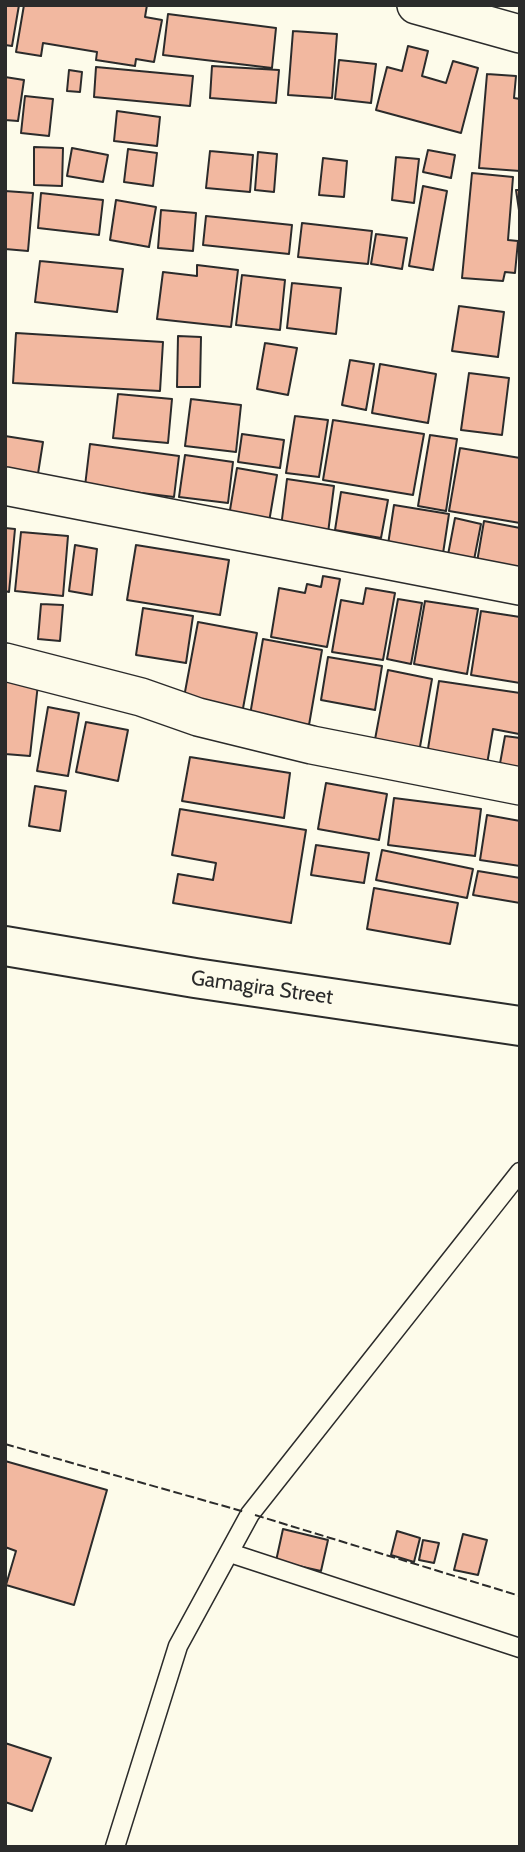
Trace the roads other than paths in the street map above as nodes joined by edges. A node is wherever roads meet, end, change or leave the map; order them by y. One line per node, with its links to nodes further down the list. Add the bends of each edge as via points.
1 (416, 5): 2 (street)
2 (469, 12): 3 (street)
3 (520, 34)
4 (5, 486): 5 (street)
5 (520, 586)
6 (5, 662): 7 (street, via 312,746)
7 (520, 786)
8 (5, 946): 9 (street, Gamagira Street)
9 (520, 1026)
10 (520, 1172): 11 (lane, via 250,1514)
11 (230, 1553): 12 (lane); 13 (lane, via 178,1646)
12 (520, 1648)
13 (116, 1847)

